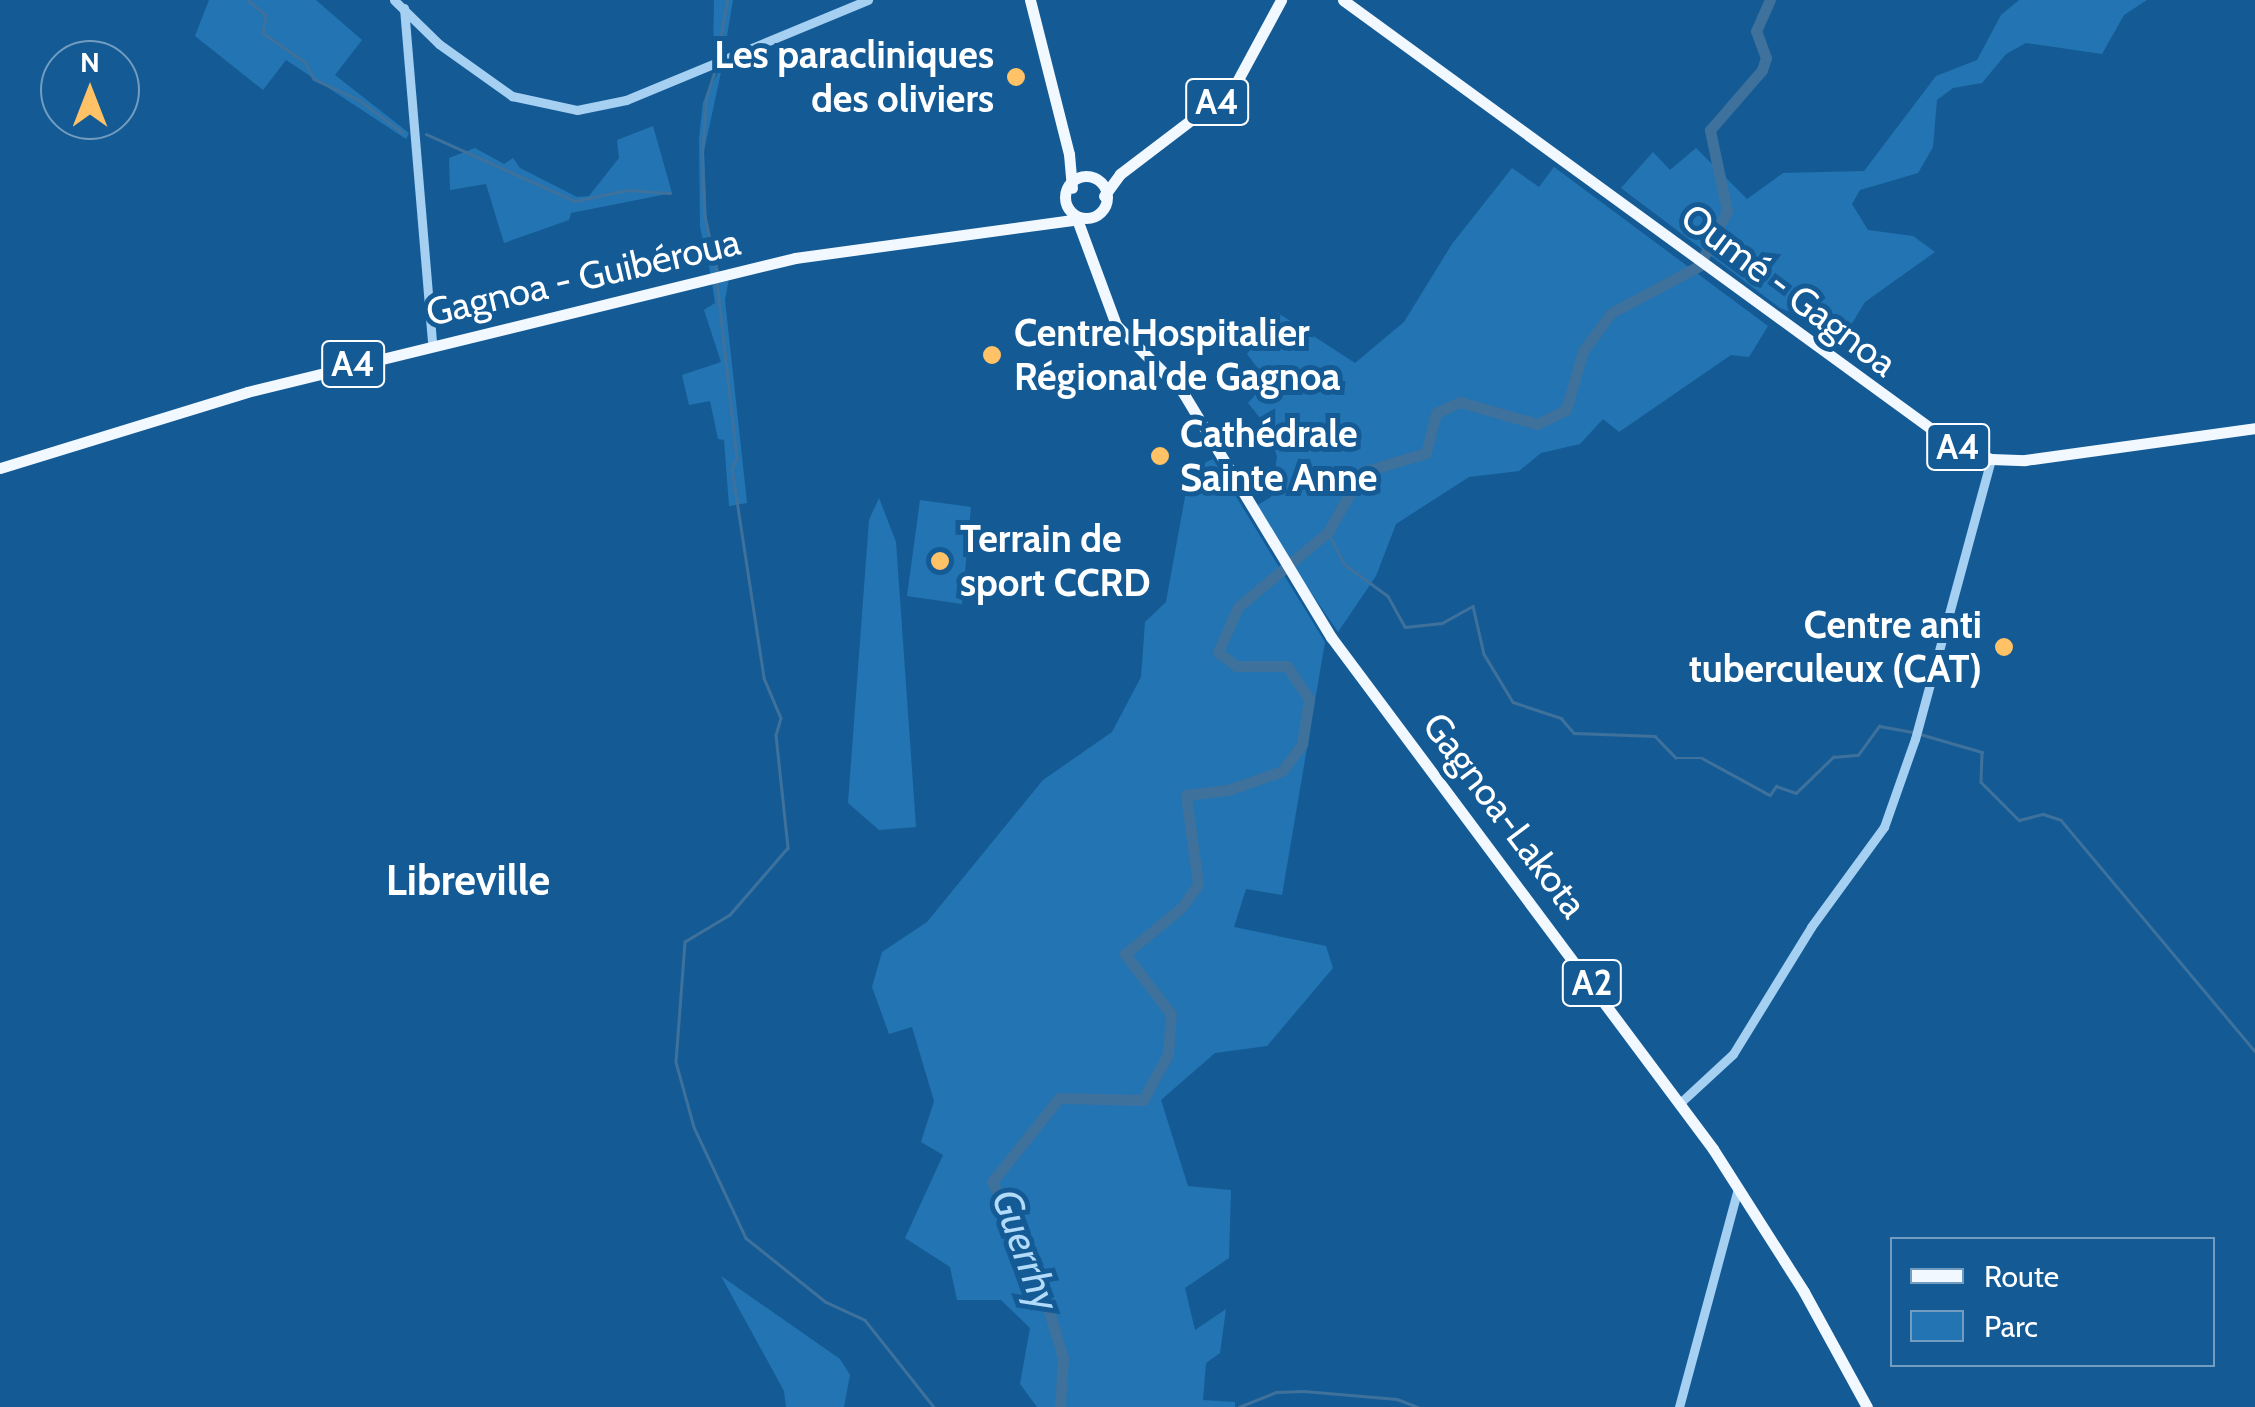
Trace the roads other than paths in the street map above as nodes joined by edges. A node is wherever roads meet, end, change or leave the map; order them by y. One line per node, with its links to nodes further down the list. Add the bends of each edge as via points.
1 (394, 0): 7 (street)
2 (868, 0): 6 (street)
3 (1030, 0): 8 (main road, Gagnoa-Lakota)
4 (1281, 0): 10 (main road, A4, via 1234,87)
5 (1344, 0): 18 (main road, Oumé - Gagnoa / A4, via 1931,432)
6 (854, 2): 7 (street, via 626,100 551,108 512,96 439,44)
7 (403, 4): 16 (street)
8 (1069, 154): 9 (main road); 11 (main road, Gagnoa-Lakota)
9 (1093, 173): 10 (main road); 11 (main road); 12 (main road, Gagnoa-Lakota)
10 (1120, 174): 12 (main road, A4)
11 (1069, 194): 13 (main road, Gagnoa-Lakota); 14 (main road)
12 (1102, 201): 13 (main road); 15 (main road, Gagnoa-Lakota / A2)
13 (1076, 221): 14 (main road, Gagnoa - Guibéroua / A4); 15 (main road, Gagnoa-Lakota / A2)
14 (1041, 226): 16 (main road, Gagnoa - Guibéroua / A4, via 846,250)
15 (1098, 262): 20 (main road, Gagnoa-Lakota / A2, via 1116,325 1182,391 1331,637)
16 (432, 344): 19 (main road, Gagnoa - Guibéroua / A4, via 232,396)
17 (2255, 428): 18 (main road, Oumé - Gagnoa / A4, via 2038,460)
18 (1990, 459): 20 (street, via 1915,740 1884,826 1811,927 1734,1054)
19 (0, 468)
20 (1680, 1103): 21 (main road, Gagnoa-Lakota / A2)
21 (1738, 1188): 22 (street); 23 (main road, Gagnoa-Lakota / A2)
22 (1679, 1407)
23 (1867, 1407)

